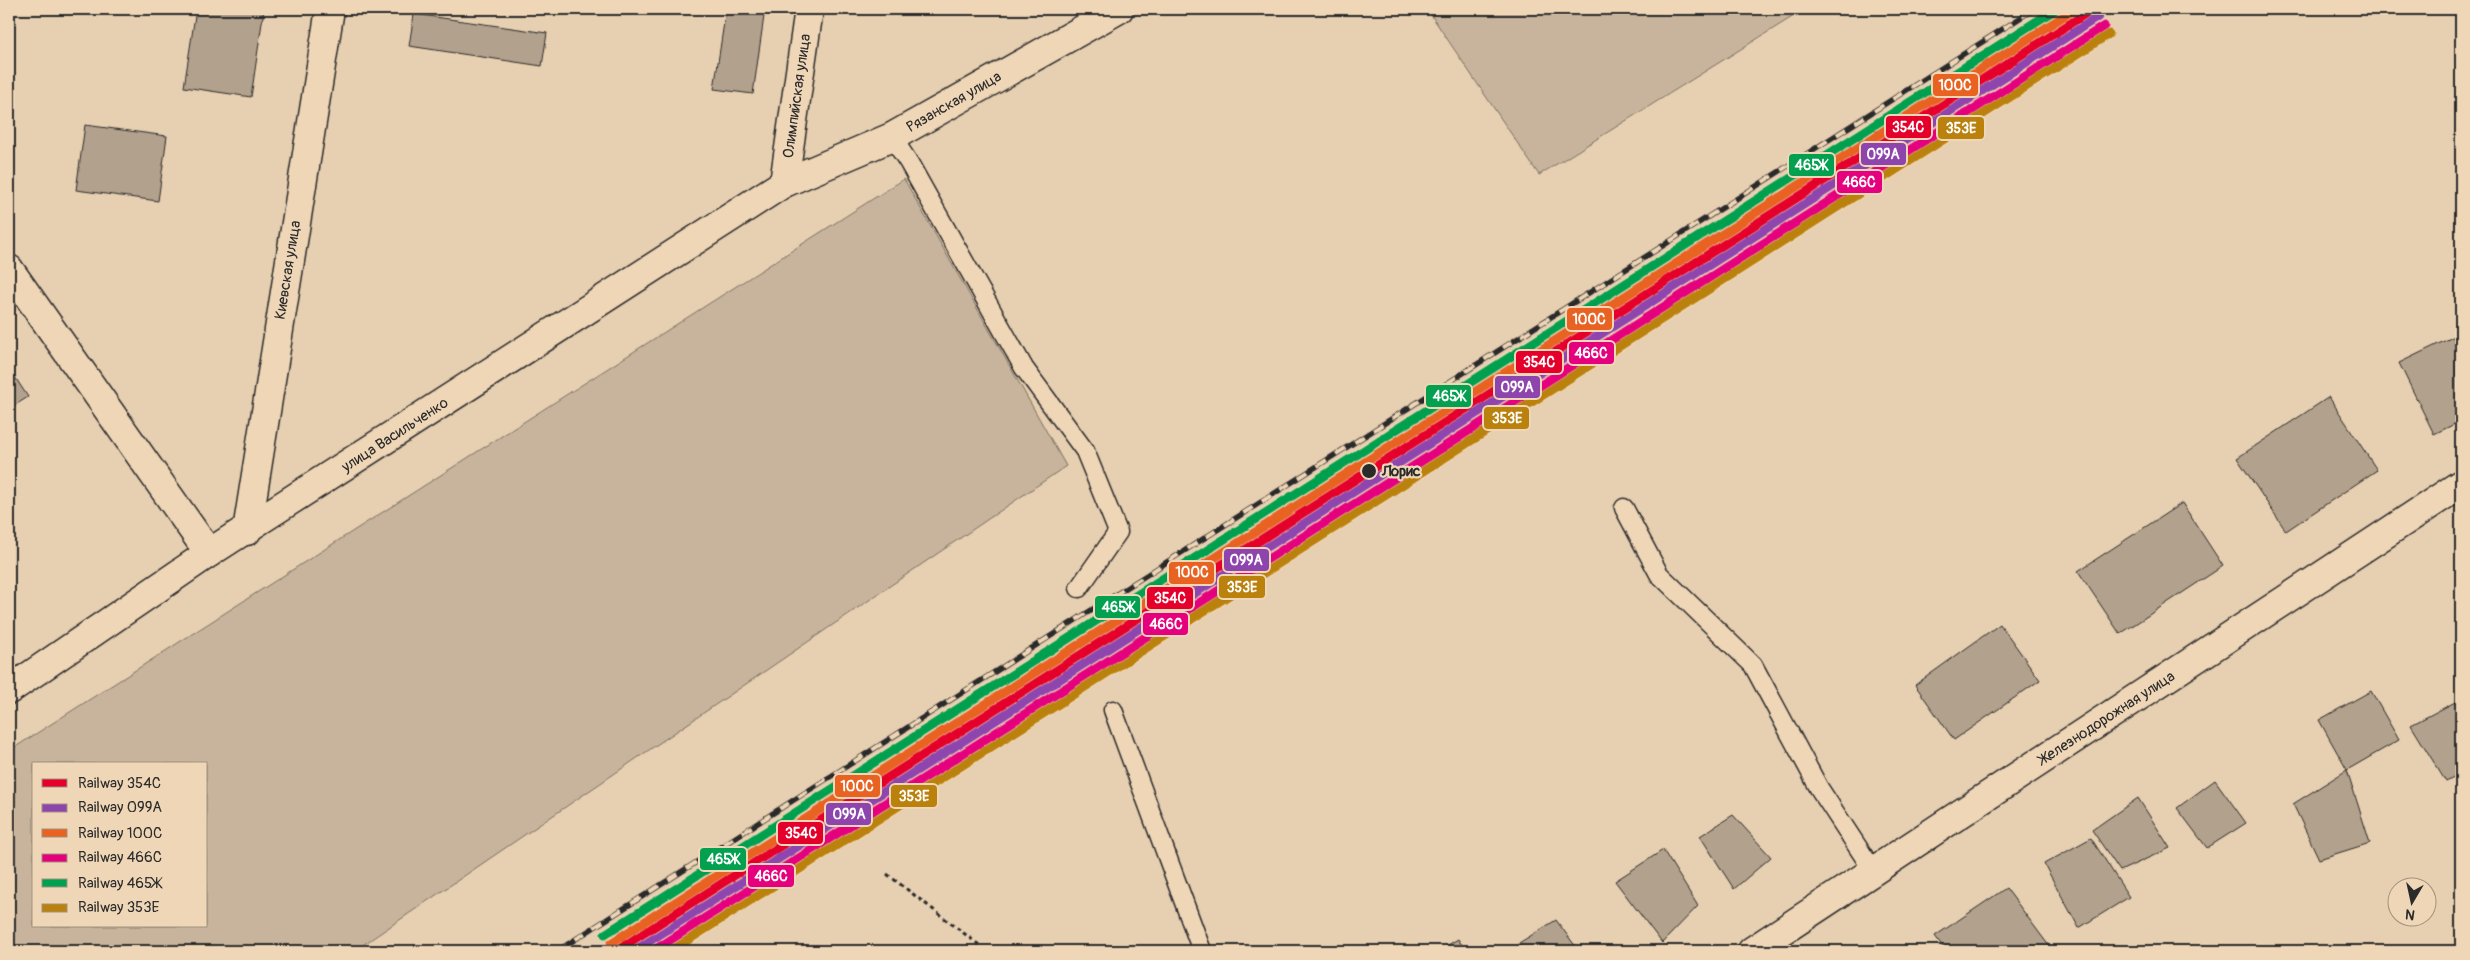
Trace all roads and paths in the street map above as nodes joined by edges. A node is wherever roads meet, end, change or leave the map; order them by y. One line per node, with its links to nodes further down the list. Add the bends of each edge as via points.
1 (330, 9): 9 (street, Киевская улица)
2 (809, 9): 5 (street, Олимпийская улица)
3 (1119, 9): 4 (street, Рязанская улица)
4 (892, 137): 5 (street, Рязанская улица); 11 (lane, via 1024,368 1089,460 1118,532)
5 (784, 183): 9 (street, улица Васильченко)
6 (9, 269): 10 (street)
7 (2461, 484): 14 (street, Железнодорожная улица)
8 (1624, 508): 14 (lane, via 1659,574 1753,664 1819,788)
9 (246, 531): 10 (street, улица Васильченко)
10 (209, 553): 12 (street, улица Васильченко)
11 (1078, 588)
12 (9, 690)
13 (1114, 710): 17 (lane)
14 (1874, 872): 18 (street, Железнодорожная улица)
15 (887, 874): 16 (path)
16 (987, 951)
17 (1202, 951)
18 (1752, 951)

